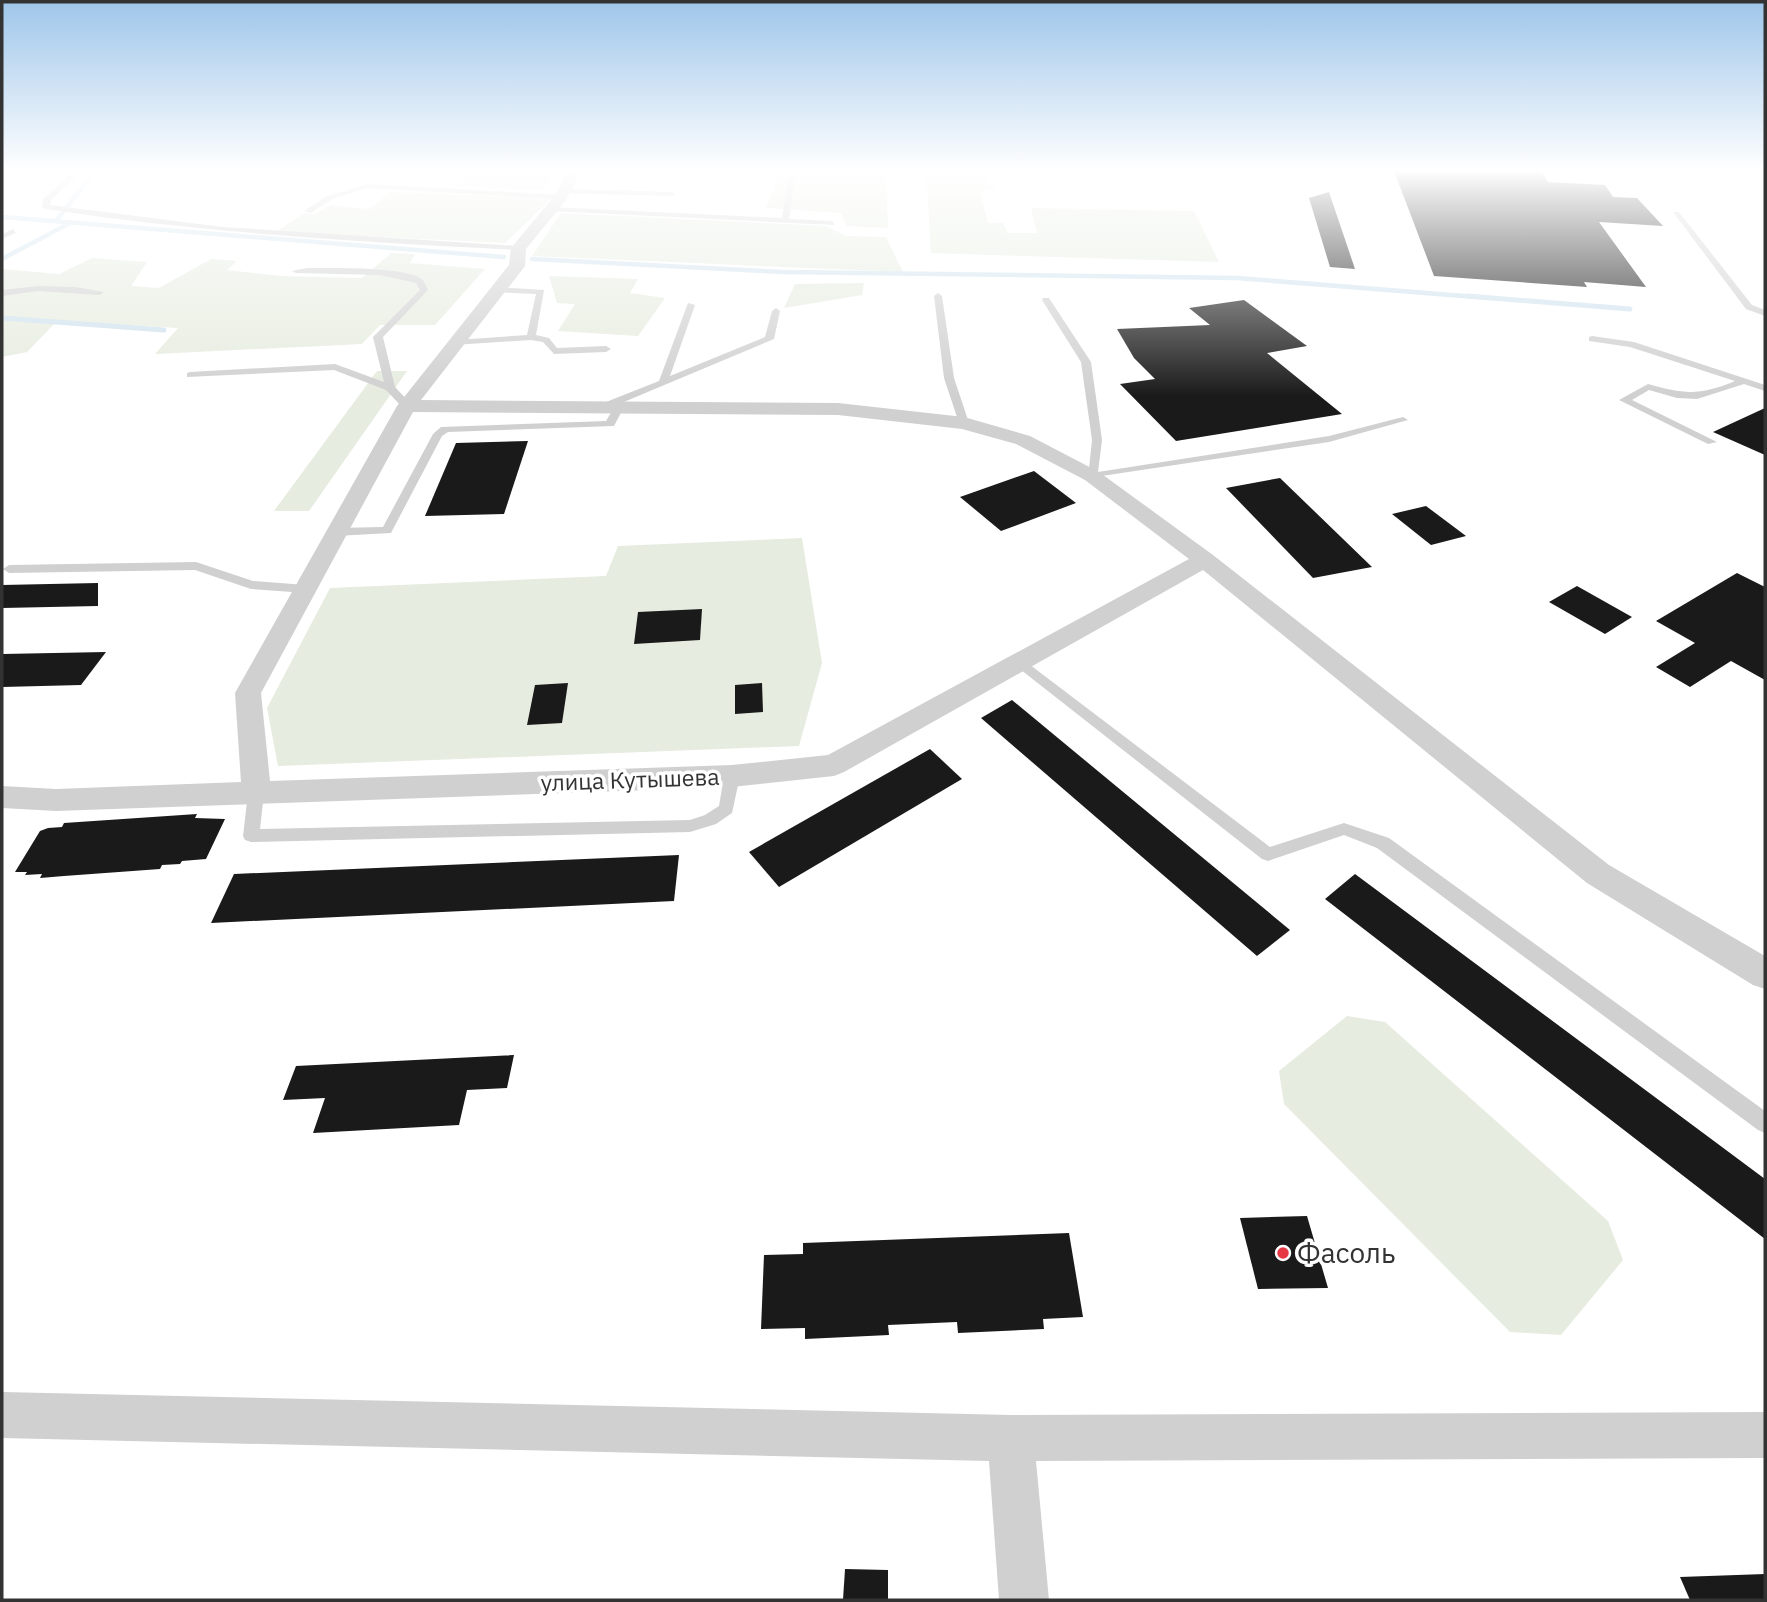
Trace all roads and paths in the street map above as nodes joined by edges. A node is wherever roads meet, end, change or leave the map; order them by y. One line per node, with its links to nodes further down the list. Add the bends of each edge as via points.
1 (481, 246): 3 (lane)
2 (1701, 246): 12 (lane, via 1749,307)
3 (519, 248): 5 (street, via 517,265)
4 (296, 271): 20 (lane, via 335,268 406,275 419,281 424,290 378,337)
5 (498, 290): 13 (lane, via 541,292); 15 (street)
6 (2, 292): 7 (lane, via 63,288)
7 (100, 292)
8 (939, 296): 25 (lane, via 949,378)
9 (1046, 300): 27 (lane, via 1086,362 1097,440)
10 (691, 305): 19 (lane)
11 (776, 311): 19 (lane, via 769,339)
12 (1765, 313)
13 (531, 337): 15 (lane); 16 (lane, via 546,340 554,351)
14 (1592, 339): 18 (lane, via 1631,344)
15 (456, 343): 22 (street)
16 (606, 349)
17 (190, 375): 20 (lane, via 335,367)
18 (1744, 381): 21 (lane); 26 (lane, via 1707,396 1685,398 1648,387 1624,400)
19 (663, 382): 23 (lane)
20 (390, 388): 22 (lane)
21 (1765, 388)
22 (407, 406): 23 (street); 28 (street)
23 (611, 407): 25 (street, via 838,409); 28 (lane, via 610,424 445,429 438,434 387,530)
24 (1403, 420): 27 (lane, via 1329,439)
25 (964, 423): 27 (street, via 1023,440)
26 (1713, 442)
27 (1092, 476): 29 (street)
28 (337, 532): 31 (street)
29 (1205, 560): 32 (street, улица Кутышева); 36 (street, via 1598,874)
30 (9, 569): 31 (lane, via 196,566 251,586)
31 (306, 589): 34 (street, via 248,693)
32 (1021, 663): 33 (street, улица Кутышева, via 834,765); 37 (lane, via 1268,855 1344,829 1383,843)
33 (732, 776): 34 (street, улица Кутышева); 34 (lane, via 726,809 690,826 251,836)
34 (256, 793): 35 (street, улица Кутышева, via 56,800)
35 (2, 797)
36 (1765, 974)
37 (1765, 1123)
38 (2, 1415): 40 (street)
39 (1765, 1435): 40 (street)
40 (1011, 1438): 41 (street)
41 (1024, 1600)

